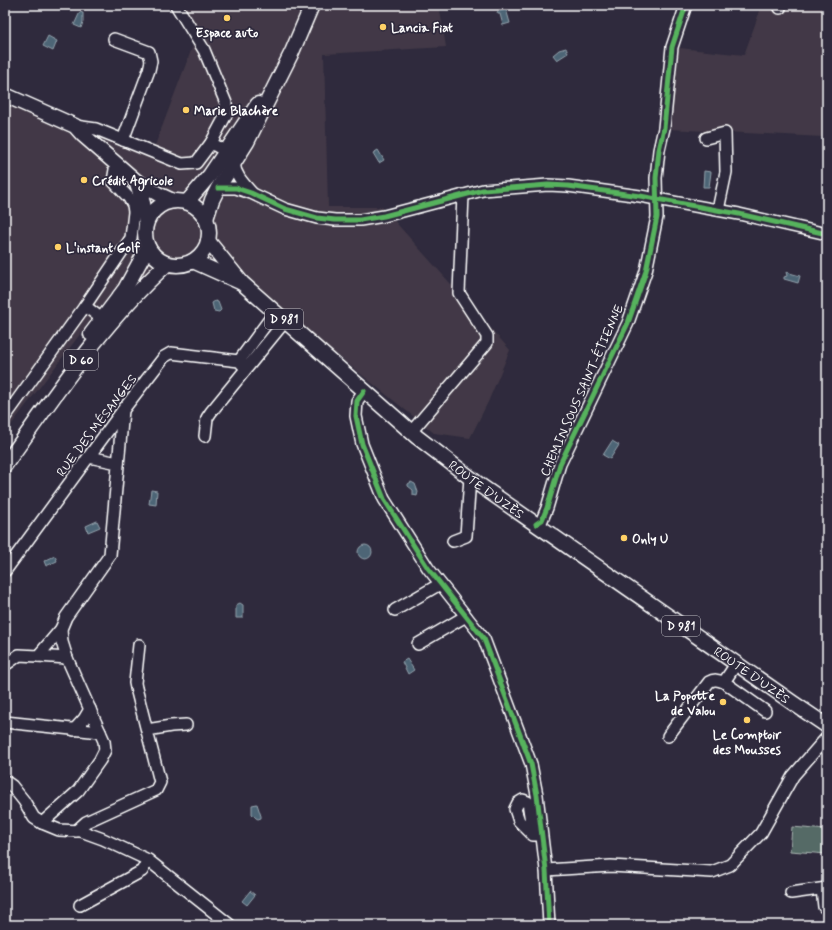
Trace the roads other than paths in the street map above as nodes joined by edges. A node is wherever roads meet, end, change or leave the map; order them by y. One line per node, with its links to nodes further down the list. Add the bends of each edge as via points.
1 (176, 5): 9 (street, via 204,50 226,103 226,116)
2 (312, 5): 10 (main road, via 292,52 247,142)
3 (686, 5): 16 (street, CHEMIN SOUS SAINT-ÉTIENNE, via 672,47 656,178)
4 (114, 39): 8 (street, via 149,52 151,61)
5 (5, 94): 6 (main road)
6 (75, 126): 8 (street, via 96,130); 11 (main road)
7 (706, 138): 18 (street, via 725,134 726,172)
8 (123, 140): 9 (street, via 182,164 196,163)
9 (211, 143): 10 (street)
10 (230, 157): 13 (main road); 14 (street, via 238,178); 17 (main road)
11 (116, 164): 12 (main road); 27 (street, via 113,181 134,204 131,238)
12 (136, 181): 17 (main road, via 158,194); 20 (main road)
13 (218, 188): 14 (street, via 236,188); 19 (main road)
14 (251, 193): 15 (street, via 285,209 316,218 341,220 384,216)
15 (463, 195): 16 (street, via 483,190 548,185); 34 (street, via 459,293 487,336 487,344)
16 (656, 199): 18 (street); 41 (street, CHEMIN SOUS SAINT-ÉTIENNE, via 657,217 646,271 628,323 560,464 542,520)
17 (180, 202): 19 (main road, via 198,209); 20 (main road, via 165,203 157,207)
18 (718, 210): 21 (street)
19 (206, 219): 22 (main road)
20 (146, 222): 23 (main road, via 144,230)
21 (827, 234)
22 (208, 241): 24 (main road, via 200,256); 26 (main road, ROUTE D'UZÈS / D 981)
23 (148, 247): 25 (main road, via 156,257); 29 (main road, D 60, via 124,289)
24 (193, 261): 25 (main road, via 185,264); 26 (main road, ROUTE D'UZÈS / D 981)
25 (167, 264): 39 (main road, D 60, via 150,279 80,361)
26 (242, 283): 28 (main road, ROUTE D'UZÈS / D 981)
27 (85, 306): 29 (street); 33 (street)
28 (280, 316): 30 (street); 31 (main road, ROUTE D'UZÈS / D 981)
29 (102, 319): 36 (main road, D 60)
30 (243, 364): 32 (street, RUE DES MÉSANGES, via 171,354 164,358); 35 (street, via 207,418)
31 (364, 391): 34 (main road, ROUTE D'UZÈS / D 981); 44 (street, via 357,401 356,416 372,472 384,498)
32 (123, 410): 37 (street, RUE DES MÉSANGES); 38 (street)
33 (5, 417)
34 (411, 432): 40 (main road, ROUTE D'UZÈS / D 981)
35 (205, 436)
36 (5, 448)
37 (89, 457): 38 (street); 43 (street, RUE DES MÉSANGES)
38 (118, 463): 47 (street, via 110,555 66,617)
39 (5, 465)
40 (470, 477): 41 (main road, ROUTE D'UZÈS / D 981); 42 (street, via 466,536)
41 (536, 524): 53 (main road, ROUTE D'UZÈS / D 981)
42 (453, 541)
43 (5, 571)
44 (440, 584): 45 (street); 46 (street)
45 (395, 610)
46 (466, 616): 48 (street); 69 (street, via 484,639 531,764 538,795 537,835)
47 (61, 629): 50 (street); 51 (street)
48 (418, 644)
49 (139, 645): 61 (street, via 135,683)
50 (38, 656): 51 (street); 52 (street, via 19,655)
51 (67, 658): 55 (street)
52 (8, 663)
53 (736, 664): 54 (street); 59 (main road, ROUTE D'UZÈS / D 981)
54 (724, 682): 56 (street); 63 (street, via 709,682)
55 (90, 709): 60 (street); 62 (street)
56 (765, 711)
57 (5, 722): 60 (street)
58 (186, 725): 61 (street)
59 (827, 726)
60 (74, 730): 62 (street)
61 (147, 730): 67 (street, via 160,782 159,787 86,822)
62 (100, 732): 66 (street, via 105,750 100,760 78,791)
63 (668, 736)
64 (827, 737): 69 (street, via 793,776 761,833 730,865 712,872 611,866)
65 (5, 781): 66 (street, via 12,786 34,818)
66 (42, 823): 67 (street, via 59,830)
67 (76, 831): 68 (street, via 103,839)
68 (148, 860): 72 (street, via 142,871); 74 (street)
69 (546, 870): 75 (street)
70 (824, 888): 71 (street); 73 (street)
71 (791, 893)
72 (80, 905)
73 (824, 907)
74 (230, 925)
75 (549, 925)

